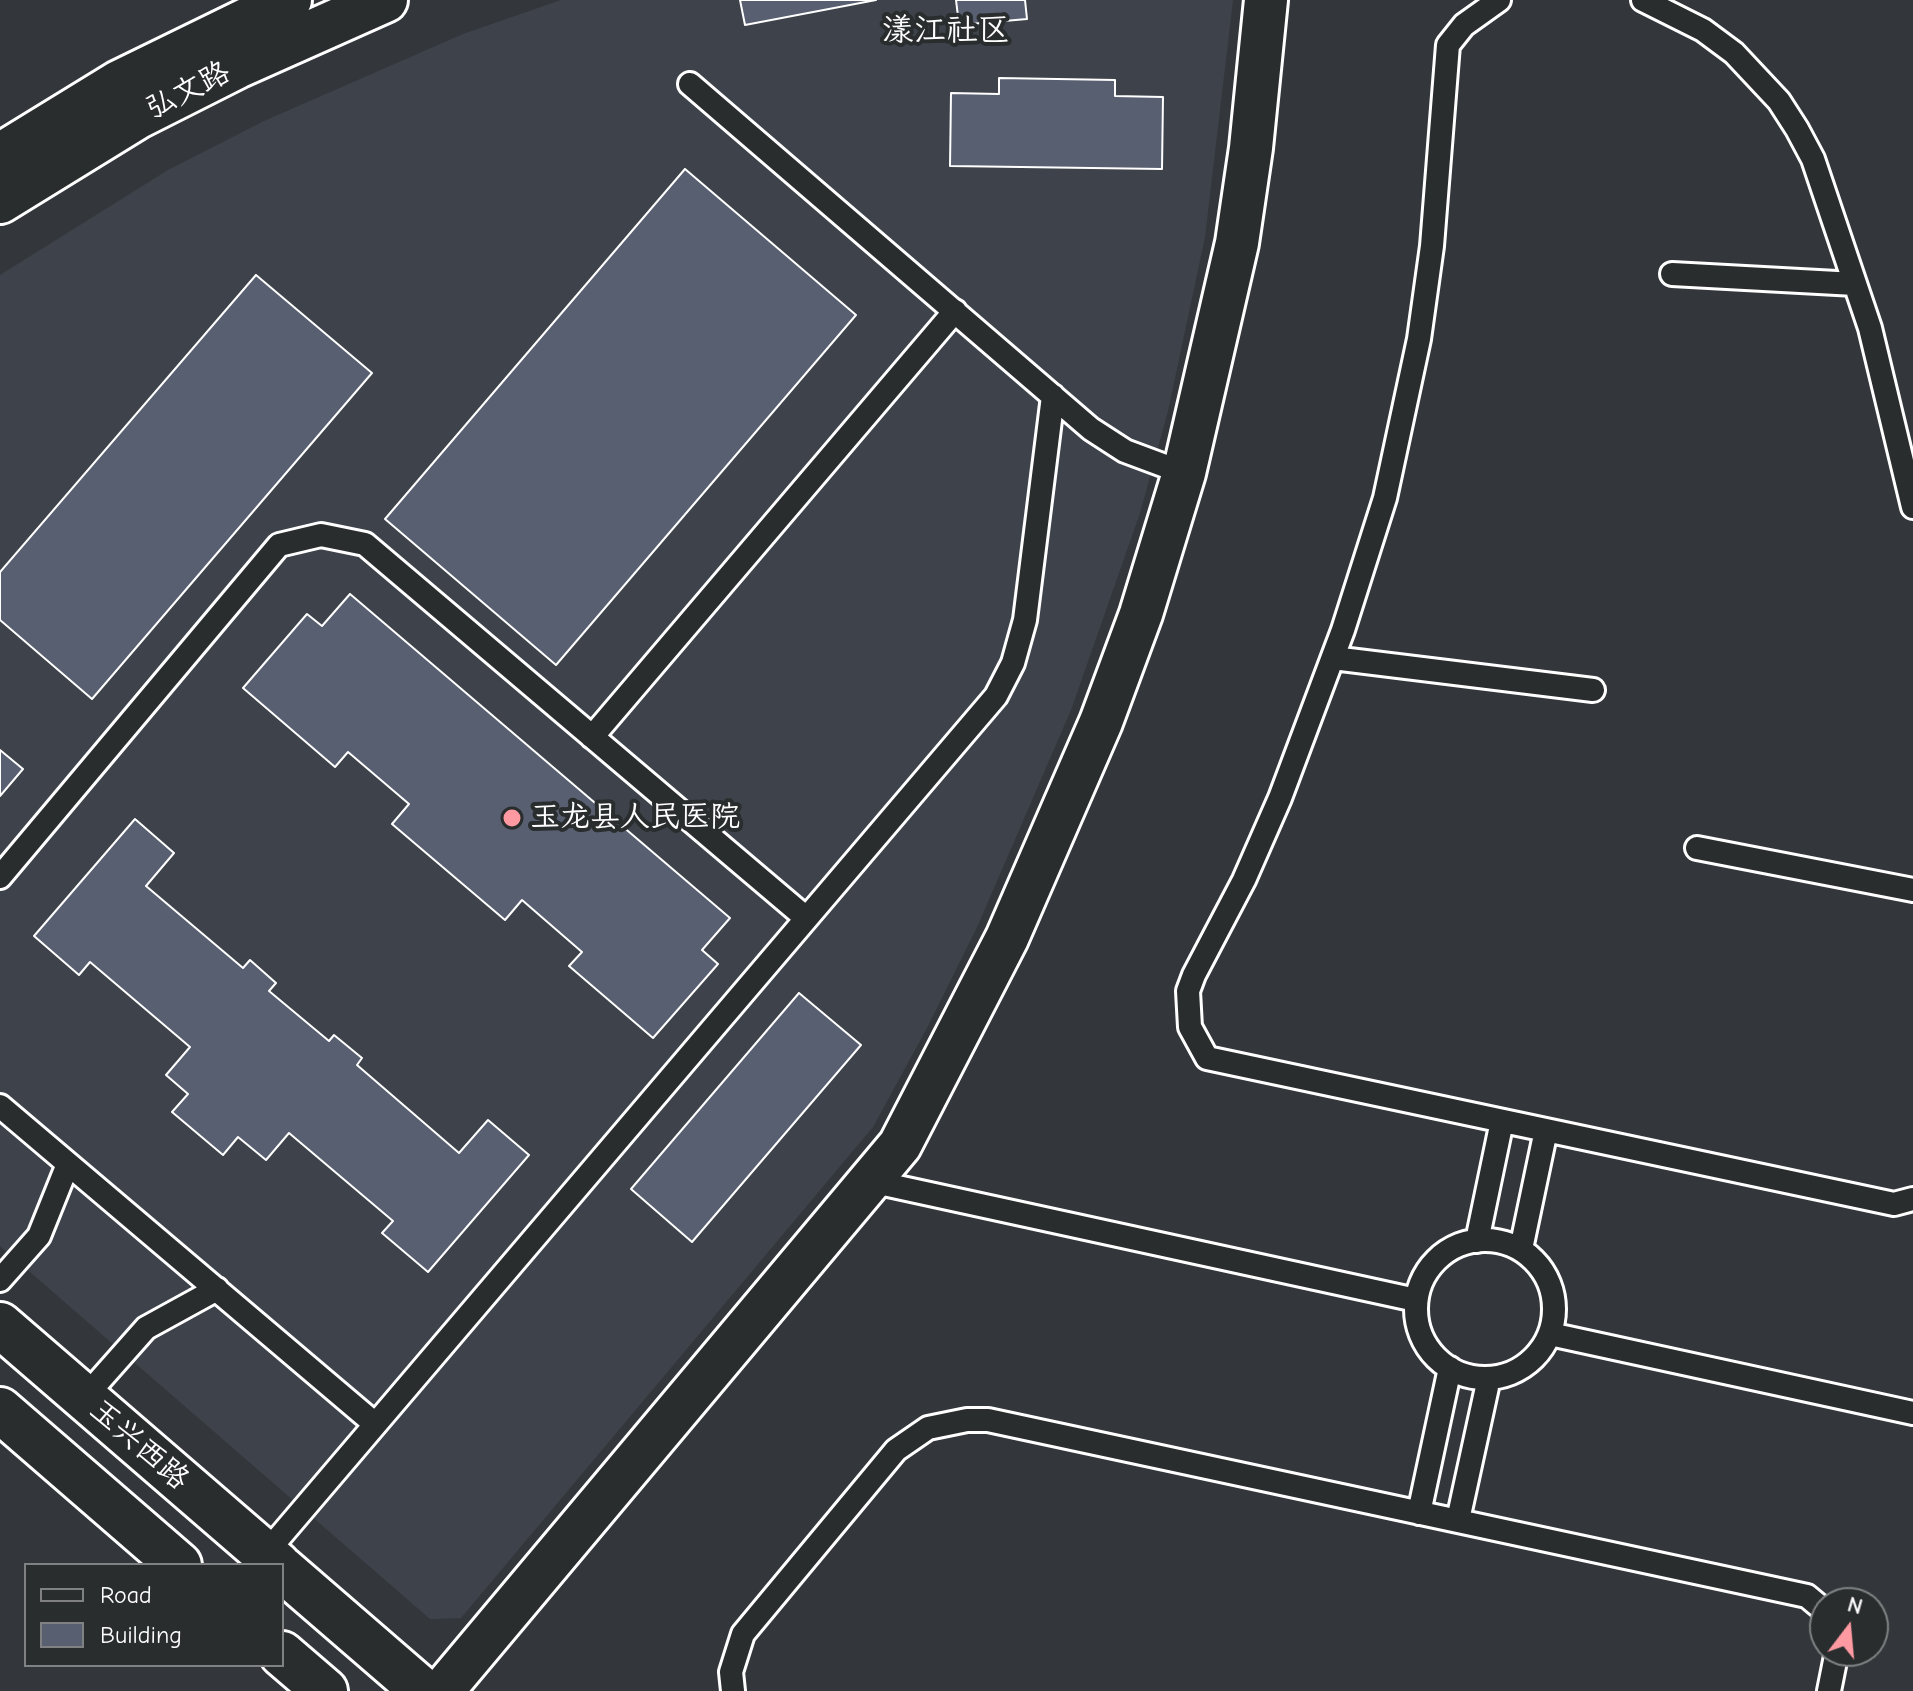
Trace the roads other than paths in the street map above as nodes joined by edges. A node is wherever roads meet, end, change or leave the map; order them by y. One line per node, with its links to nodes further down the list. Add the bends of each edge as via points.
1 (289, 0): 7 (main road, 弘文路, via 119,83)
2 (385, 0): 8 (main road, 弘文路, via 138,116)
3 (1266, 0): 13 (street, via 1237,243)
4 (1499, 0): 15 (lane, via 1464,25 1448,45 1419,339 1385,498)
5 (1643, 0): 10 (lane, via 1703,30 1734,53 1779,101 1813,159)
6 (690, 84): 11 (lane)
7 (0, 156)
8 (0, 201)
9 (1672, 274): 10 (lane)
10 (1855, 284): 14 (lane)
11 (955, 311): 12 (lane); 17 (lane)
12 (1053, 396): 13 (lane, via 1108,441); 21 (lane, via 1025,620 1005,680)
13 (1184, 473): 26 (street, via 1101,722 1007,938 900,1145)
14 (1913, 507)
15 (1333, 658): 16 (lane); 23 (lane, via 1280,798 1194,975 1187,1000 1190,1027 1207,1058)
16 (1593, 690)
17 (592, 737): 19 (lane, via 365,544 332,536 300,538 279,545); 21 (lane)
18 (1697, 848): 20 (lane)
19 (0, 877)
20 (1913, 890)
21 (806, 918): 40 (lane)
22 (0, 1106): 25 (lane)
23 (1502, 1121): 24 (lane); 28 (lane)
24 (1546, 1130): 27 (lane, via 1894,1204); 29 (lane)
25 (68, 1164): 30 (lane, via 39,1236); 31 (lane)
26 (870, 1181): 32 (lane); 51 (street)
27 (1913, 1199)
28 (1477, 1241): 29 (lane, via 1503,1241); 32 (lane, via 1447,1251 1432,1263)
29 (1521, 1249): 34 (lane, via 1536,1261 1554,1296)
30 (0, 1280)
31 (217, 1289): 37 (lane, via 146,1328); 40 (lane)
32 (1416, 1300): 35 (lane, via 1422,1339)
33 (0, 1325): 37 (main road, 玉兴西路)
34 (1550, 1334): 36 (lane, via 1526,1365); 39 (lane)
35 (1450, 1368): 36 (lane); 41 (lane)
36 (1489, 1378): 42 (lane)
37 (84, 1398): 44 (main road, 玉兴西路)
38 (0, 1410): 43 (main road)
39 (1913, 1413)
40 (375, 1424): 44 (lane)
41 (1419, 1513): 42 (lane); 52 (lane, via 988,1420 947,1422 896,1450 743,1634 731,1672)
42 (1458, 1520): 46 (lane)
43 (177, 1563)
44 (275, 1563)
45 (284, 1571): 50 (main road, 玉兴西路)
46 (1809, 1598)
47 (284, 1656): 49 (main road)
48 (1834, 1667): 53 (lane)
49 (325, 1691)
50 (423, 1691)
51 (442, 1691)
52 (733, 1691)
53 (1829, 1691)

